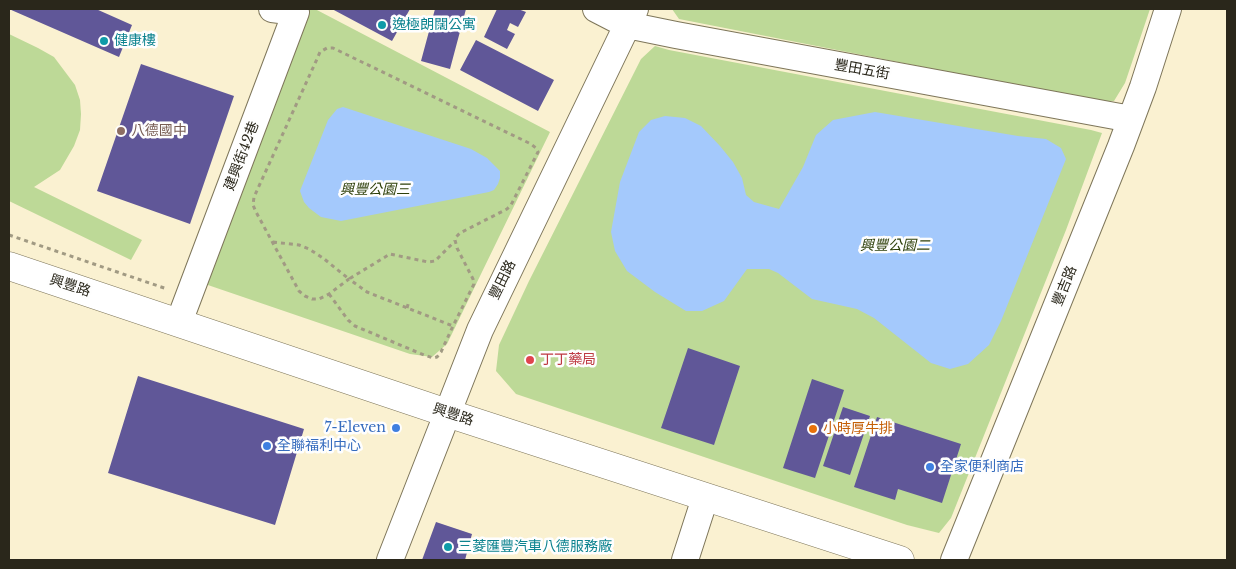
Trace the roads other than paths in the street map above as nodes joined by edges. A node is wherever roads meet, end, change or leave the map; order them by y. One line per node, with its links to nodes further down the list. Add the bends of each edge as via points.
1 (272, 9): 7 (street, 建興街42巷, via 296,12)
2 (596, 9): 4 (street, 豐田五街)
3 (1168, 9): 5 (street, 豐吉路)
4 (631, 17): 5 (street, 豐田五街, via 686,37); 8 (street, 豐田路, via 480,330)
5 (1132, 118): 13 (street, 豐吉路)
6 (9, 266): 7 (main road, 興豐路)
7 (179, 322): 8 (main road, 興豐路)
8 (447, 413): 9 (main road, 興豐路); 10 (street, 豐田路)
9 (705, 498): 11 (street); 12 (main road, 興豐路)
10 (390, 560)
11 (685, 560)
12 (900, 560)
13 (954, 560)

